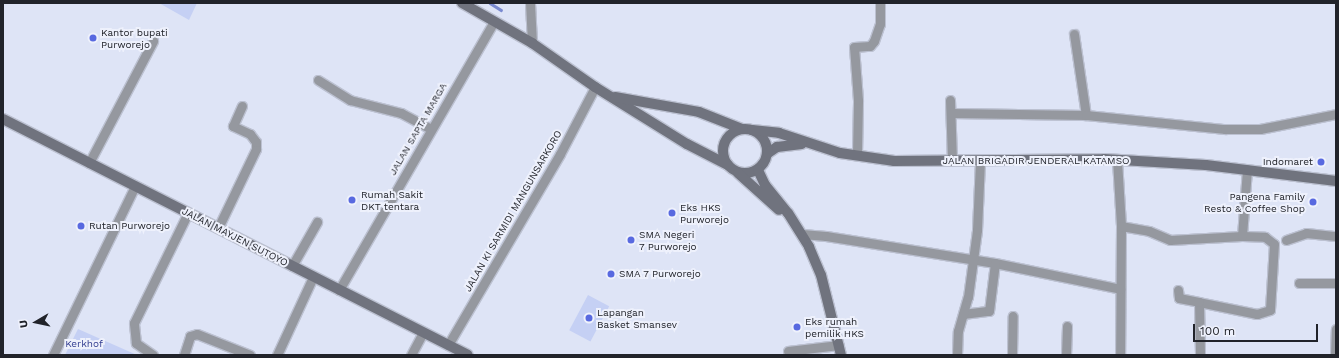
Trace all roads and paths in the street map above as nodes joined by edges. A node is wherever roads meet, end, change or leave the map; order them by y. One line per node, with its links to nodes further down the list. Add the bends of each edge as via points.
1 (462, 3): 4 (main road)
2 (530, 3): 7 (street)
3 (880, 3): 21 (street, via 880,24 874,41 870,46 854,47 858,100)
4 (494, 21): 7 (main road); 17 (street, JALAN SAPTA MARGA)
5 (1074, 34): 15 (street)
6 (153, 41): 25 (street)
7 (532, 43): 9 (main road)
8 (318, 80): 17 (street, via 350,100 402,113)
9 (595, 87): 10 (main road); 56 (street, JALAN KI SARMIDI MANGUNSARKORO, via 560,154)
10 (611, 96): 18 (main road, via 699,112); 26 (main road, via 702,153)
11 (950, 100): 13 (street)
12 (242, 106): 36 (street, via 233,126 250,134 256,142 256,149)
13 (951, 113): 15 (street); 23 (street)
14 (1336, 114): 15 (street, via 1260,129)
15 (1086, 115)
16 (3, 119): 25 (main road, JALAN MAYJEN SUTOYO)
17 (431, 129): 48 (street, JALAN SAPTA MARGA)
18 (747, 130): 19 (main road, via 779,133); 20 (main road, via 764,139); 26 (main road, via 735,132 725,143 724,158)
19 (808, 144): 20 (main road, via 777,147); 21 (main road, JALAN BRIGADIR JENDERAL KATAMSO)
20 (768, 154): 28 (main road, via 766,161)
21 (857, 154): 23 (main road, JALAN BRIGADIR JENDERAL KATAMSO, via 894,161)
22 (1117, 160): 24 (main road, JALAN BRIGADIR JENDERAL KATAMSO); 27 (main road, JALAN BRIGADIR JENDERAL KATAMSO); 35 (street)
23 (952, 161): 24 (main road, JALAN BRIGADIR JENDERAL KATAMSO)
24 (980, 161): 41 (street)
25 (89, 163): 31 (main road, JALAN MAYJEN SUTOYO)
26 (728, 165): 29 (main road)
27 (1247, 169): 30 (main road, JALAN BRIGADIR JENDERAL KATAMSO); 38 (street)
28 (758, 170): 29 (main road, via 744,174); 34 (main road, via 769,190)
29 (738, 172): 34 (main road)
30 (1336, 181)
31 (135, 186): 32 (main road, JALAN MAYJEN SUTOYO); 59 (street)
32 (188, 213): 36 (main road, JALAN MAYJEN SUTOYO); 60 (street, via 134,323 136,343)
33 (316, 222): 43 (street)
34 (794, 223): 37 (main road)
35 (1121, 226): 38 (street, via 1149,231 1170,240); 47 (street)
36 (218, 228): 43 (main road, JALAN MAYJEN SUTOYO)
37 (802, 234): 41 (street); 57 (main road, via 821,275)
38 (1242, 236): 50 (street, via 1265,237 1274,244 1270,310 1257,314)
39 (1336, 236): 40 (street, via 1306,233)
40 (1286, 240)
41 (974, 259): 42 (street); 51 (street)
42 (995, 263): 47 (street); 51 (street, via 989,311)
43 (292, 266): 44 (main road, JALAN MAYJEN SUTOYO)
44 (313, 277): 48 (main road, JALAN MAYJEN SUTOYO); 63 (street)
45 (1299, 283): 46 (street)
46 (1336, 283)
47 (1120, 289): 69 (street)
48 (339, 290): 55 (main road, JALAN MAYJEN SUTOYO)
49 (1178, 290): 50 (street, via 1180,298)
50 (1199, 302): 70 (street)
51 (964, 314): 66 (street, via 958,330)
52 (1013, 316): 67 (street)
53 (1067, 326): 68 (street)
54 (1336, 329): 71 (street)
55 (423, 332): 56 (main road, JALAN MAYJEN SUTOYO); 64 (street)
56 (448, 345): 65 (main road, JALAN MAYJEN SUTOYO)
57 (840, 350): 58 (street)
58 (788, 351)
59 (53, 355)
60 (153, 355)
61 (184, 355): 62 (street, via 190,336 197,334)
62 (250, 355)
63 (277, 355)
64 (412, 355)
65 (468, 355)
66 (957, 355)
67 (1012, 355)
68 (1066, 355)
69 (1120, 355)
70 (1200, 355)
71 (1335, 355)

